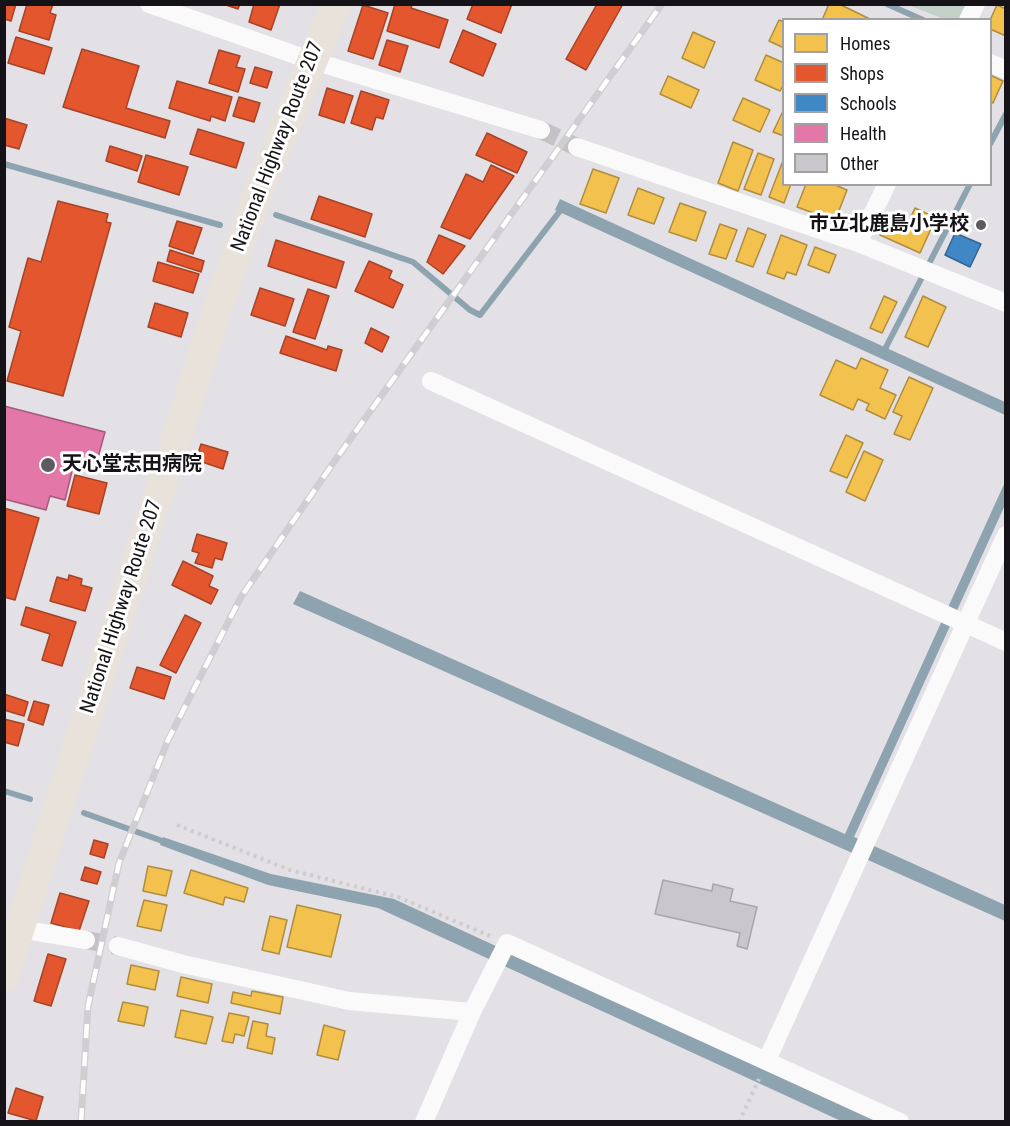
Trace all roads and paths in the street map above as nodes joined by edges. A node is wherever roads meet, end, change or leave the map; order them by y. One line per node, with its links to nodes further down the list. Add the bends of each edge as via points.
1 (149, 4): 5 (street)
2 (336, 4): 5 (highway, National Highway Route 207)
3 (976, 4): 4 (street)
4 (970, 18)
5 (310, 60): 6 (street); 16 (highway, National Highway Route 207, via 218,307)
6 (541, 130)
7 (577, 147): 9 (street)
8 (886, 186): 9 (street)
9 (858, 243): 10 (street)
10 (1005, 303)
11 (431, 381): 13 (street)
12 (1005, 535): 13 (street)
13 (965, 625): 14 (street); 22 (street)
14 (1005, 642)
15 (177, 825): 18 (path, via 290,870 398,897)
16 (19, 929): 17 (street); 20 (highway, National Highway Route 207)
17 (86, 940)
18 (507, 943): 21 (street); 22 (street)
19 (118, 946): 21 (street, via 350,1000)
20 (4, 977)
21 (472, 1012): 24 (street)
22 (767, 1060): 26 (street)
23 (755, 1088): 25 (path)
24 (424, 1122)
25 (739, 1122)
26 (900, 1122)

